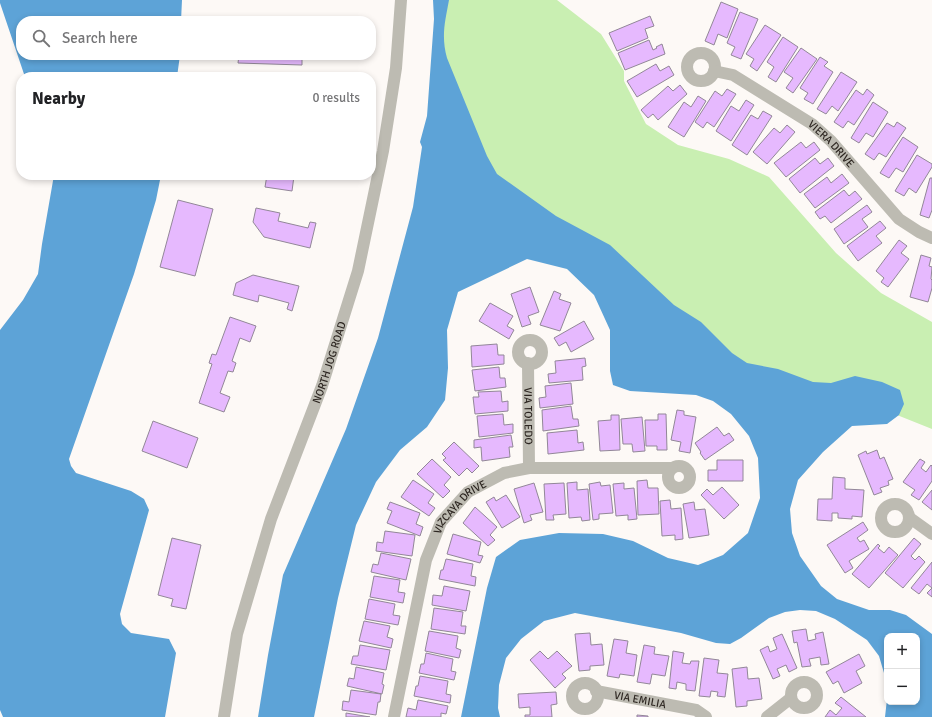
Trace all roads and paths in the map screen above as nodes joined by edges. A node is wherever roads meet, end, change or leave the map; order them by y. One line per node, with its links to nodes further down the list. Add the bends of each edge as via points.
1 (401, 0): 11 (street, NORTH JOG ROAD, via 396,68 383,151 357,273 322,386 271,519 237,634)
2 (714, 71): 3 (street, VIERA DRIVE, via 734,75 812,124 831,141 899,219)
3 (932, 238)
4 (528, 363): 5 (street, VIA TOLEDO)
5 (530, 468): 6 (street, VIZCAYA DRIVE); 12 (street, VIZCAYA DRIVE, via 504,473 468,492 441,522 426,560)
6 (672, 468)
7 (910, 518): 8 (street)
8 (932, 534)
9 (596, 690): 13 (street, VIA EMILIA, via 696,710)
10 (791, 698): 14 (street)
11 (224, 717)
12 (394, 717)
13 (706, 717)
14 (768, 717)

